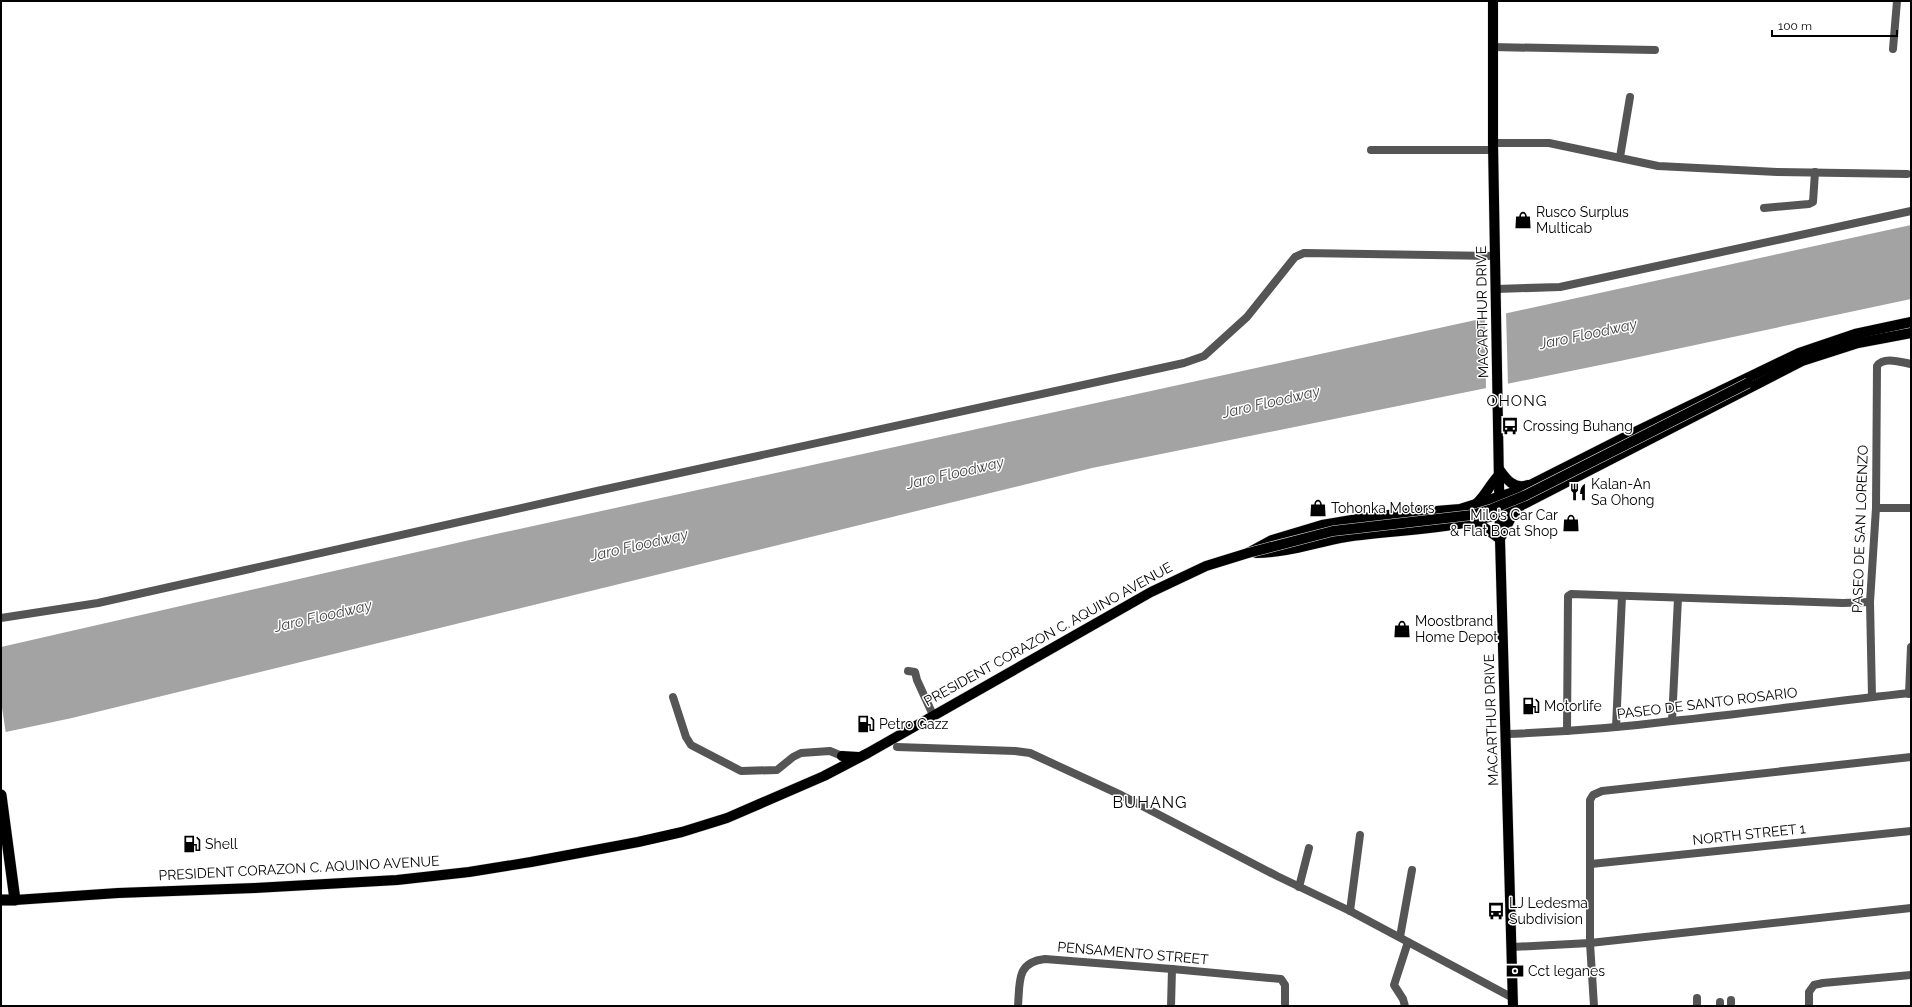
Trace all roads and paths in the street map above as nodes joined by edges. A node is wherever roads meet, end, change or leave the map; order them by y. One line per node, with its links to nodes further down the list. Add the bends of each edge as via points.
1 (1493, 1): 3 (main road, MACARTHUR DRIVE)
2 (1897, 1): 5 (street)
3 (1492, 47): 4 (street); 7 (main road, MACARTHUR DRIVE)
4 (1655, 50)
5 (1893, 50)
6 (1630, 97): 9 (street)
7 (1493, 146): 8 (street); 9 (street, via 1549,143); 14 (main road, MACARTHUR DRIVE)
8 (1371, 150)
9 (1620, 157): 10 (street, via 1658,166)
10 (1816, 172): 11 (street); 12 (street, via 1813,202)
11 (1908, 174)
12 (1764, 208)
13 (1911, 211): 15 (street, via 1560,287)
14 (1494, 256): 15 (main road, MACARTHUR DRIVE); 34 (street, via 1304,253 1294,257 1246,317 1204,356 1184,363 613,487 98,603)
15 (1495, 292): 20 (main road, MACARTHUR DRIVE)
16 (1911, 322): 19 (main road, PRESIDENT CORAZON C. AQUINO AVENUE, via 1819,345)
17 (1911, 333): 19 (main road, PRESIDENT CORAZON C. AQUINO AVENUE, via 1823,353)
18 (1911, 364): 25 (street, PASEO DE SAN LORENZO, via 1884,360 1877,366)
19 (1766, 375): 21 (main road, PRESIDENT CORAZON C. AQUINO AVENUE); 23 (main road, PRESIDENT CORAZON C. AQUINO AVENUE); 30 (main road, PRESIDENT CORAZON C. AQUINO AVENUE, bridge, via 1524,496 1492,509 1472,515 1333,531)
20 (1499, 472): 21 (main road, via 1515,485 1523,487); 22 (main road, MACARTHUR DRIVE); 24 (main road, via 1483,498)
21 (1533, 483): 22 (main road, PRESIDENT CORAZON C. AQUINO AVENUE)
22 (1500, 496): 24 (main road, PRESIDENT CORAZON C. AQUINO AVENUE); 27 (main road, MACARTHUR DRIVE)
23 (1524, 504): 27 (main road, PRESIDENT CORAZON C. AQUINO AVENUE); 29 (main road, via 1512,516)
24 (1474, 506): 30 (main road, PRESIDENT CORAZON C. AQUINO AVENUE, via 1376,516 1322,525 1272,540)
25 (1876, 508): 26 (street); 33 (street, PASEO DE SAN LORENZO)
26 (1911, 508)
27 (1500, 514): 28 (main road, PRESIDENT CORAZON C. AQUINO AVENUE); 29 (main road, MACARTHUR DRIVE)
28 (1468, 523): 29 (main road, via 1482,526); 30 (main road, PRESIDENT CORAZON C. AQUINO AVENUE, via 1319,541 1275,553)
29 (1500, 539): 44 (main road, MACARTHUR DRIVE)
30 (1248, 553): 40 (main road, PRESIDENT CORAZON C. AQUINO AVENUE, via 1206,566 1151,592)
31 (1622, 596): 32 (street); 42 (street); 43 (street, via 1568,596)
32 (1678, 598): 33 (street); 41 (street)
33 (1870, 602): 39 (street, PASEO DE SAN LORENZO)
34 (1, 618)
35 (1911, 647): 37 (street)
36 (908, 671): 40 (street, via 915,672)
37 (1910, 694): 39 (street, PASEO DE SANTO ROSARIO)
38 (673, 697): 47 (street, via 691,746 741,771 777,770 801,753 830,751)
39 (1872, 697): 41 (street, PASEO DE SANTO ROSARIO)
40 (933, 715): 46 (main road, PRESIDENT CORAZON C. AQUINO AVENUE)
41 (1672, 722): 42 (street, PASEO DE SANTO ROSARIO)
42 (1616, 726): 43 (street, PASEO DE SANTO ROSARIO)
43 (1567, 731): 44 (street, PASEO DE SANTO ROSARIO)
44 (1506, 734): 63 (main road, MACARTHUR DRIVE)
45 (897, 747): 46 (main road); 55 (street, via 1015,751 1030,754 1121,795)
46 (865, 755): 47 (main road, via 853,758); 57 (main road, PRESIDENT CORAZON C. AQUINO AVENUE, via 824,776 727,818 675,834 531,862 397,880)
47 (842, 756)
48 (1911, 757): 53 (street, via 1593,794 1590,800)
49 (1, 795): 57 (highway)
50 (1911, 831): 53 (street, NORTH STREET 1)
51 (1360, 835): 59 (street)
52 (1309, 848): 55 (street)
53 (1591, 864): 62 (street)
54 (1412, 870): 60 (street)
55 (1299, 887): 59 (street)
56 (1, 900): 57 (highway, PRESIDENT CORAZON C. AQUINO AVENUE)
57 (15, 900)
58 (1911, 908): 62 (street)
59 (1350, 911): 60 (street)
60 (1400, 937): 61 (street)
61 (1408, 942): 66 (street); 70 (street, via 1390,985 1403,999)
62 (1590, 943): 63 (street); 71 (street)
63 (1512, 947): 66 (main road, MACARTHUR DRIVE)
64 (1172, 969): 67 (street, PENSAMENTO STREET, via 1034,960 1021,974); 68 (street); 69 (street, PENSAMENTO STREET, via 1281,979 1285,985)
65 (1911, 975): 72 (street, via 1814,985 1809,992)
66 (1513, 1002)
67 (1018, 1006)
68 (1171, 1006)
69 (1285, 1006)
70 (1404, 1006)
71 (1594, 1006)
72 (1809, 1006)

